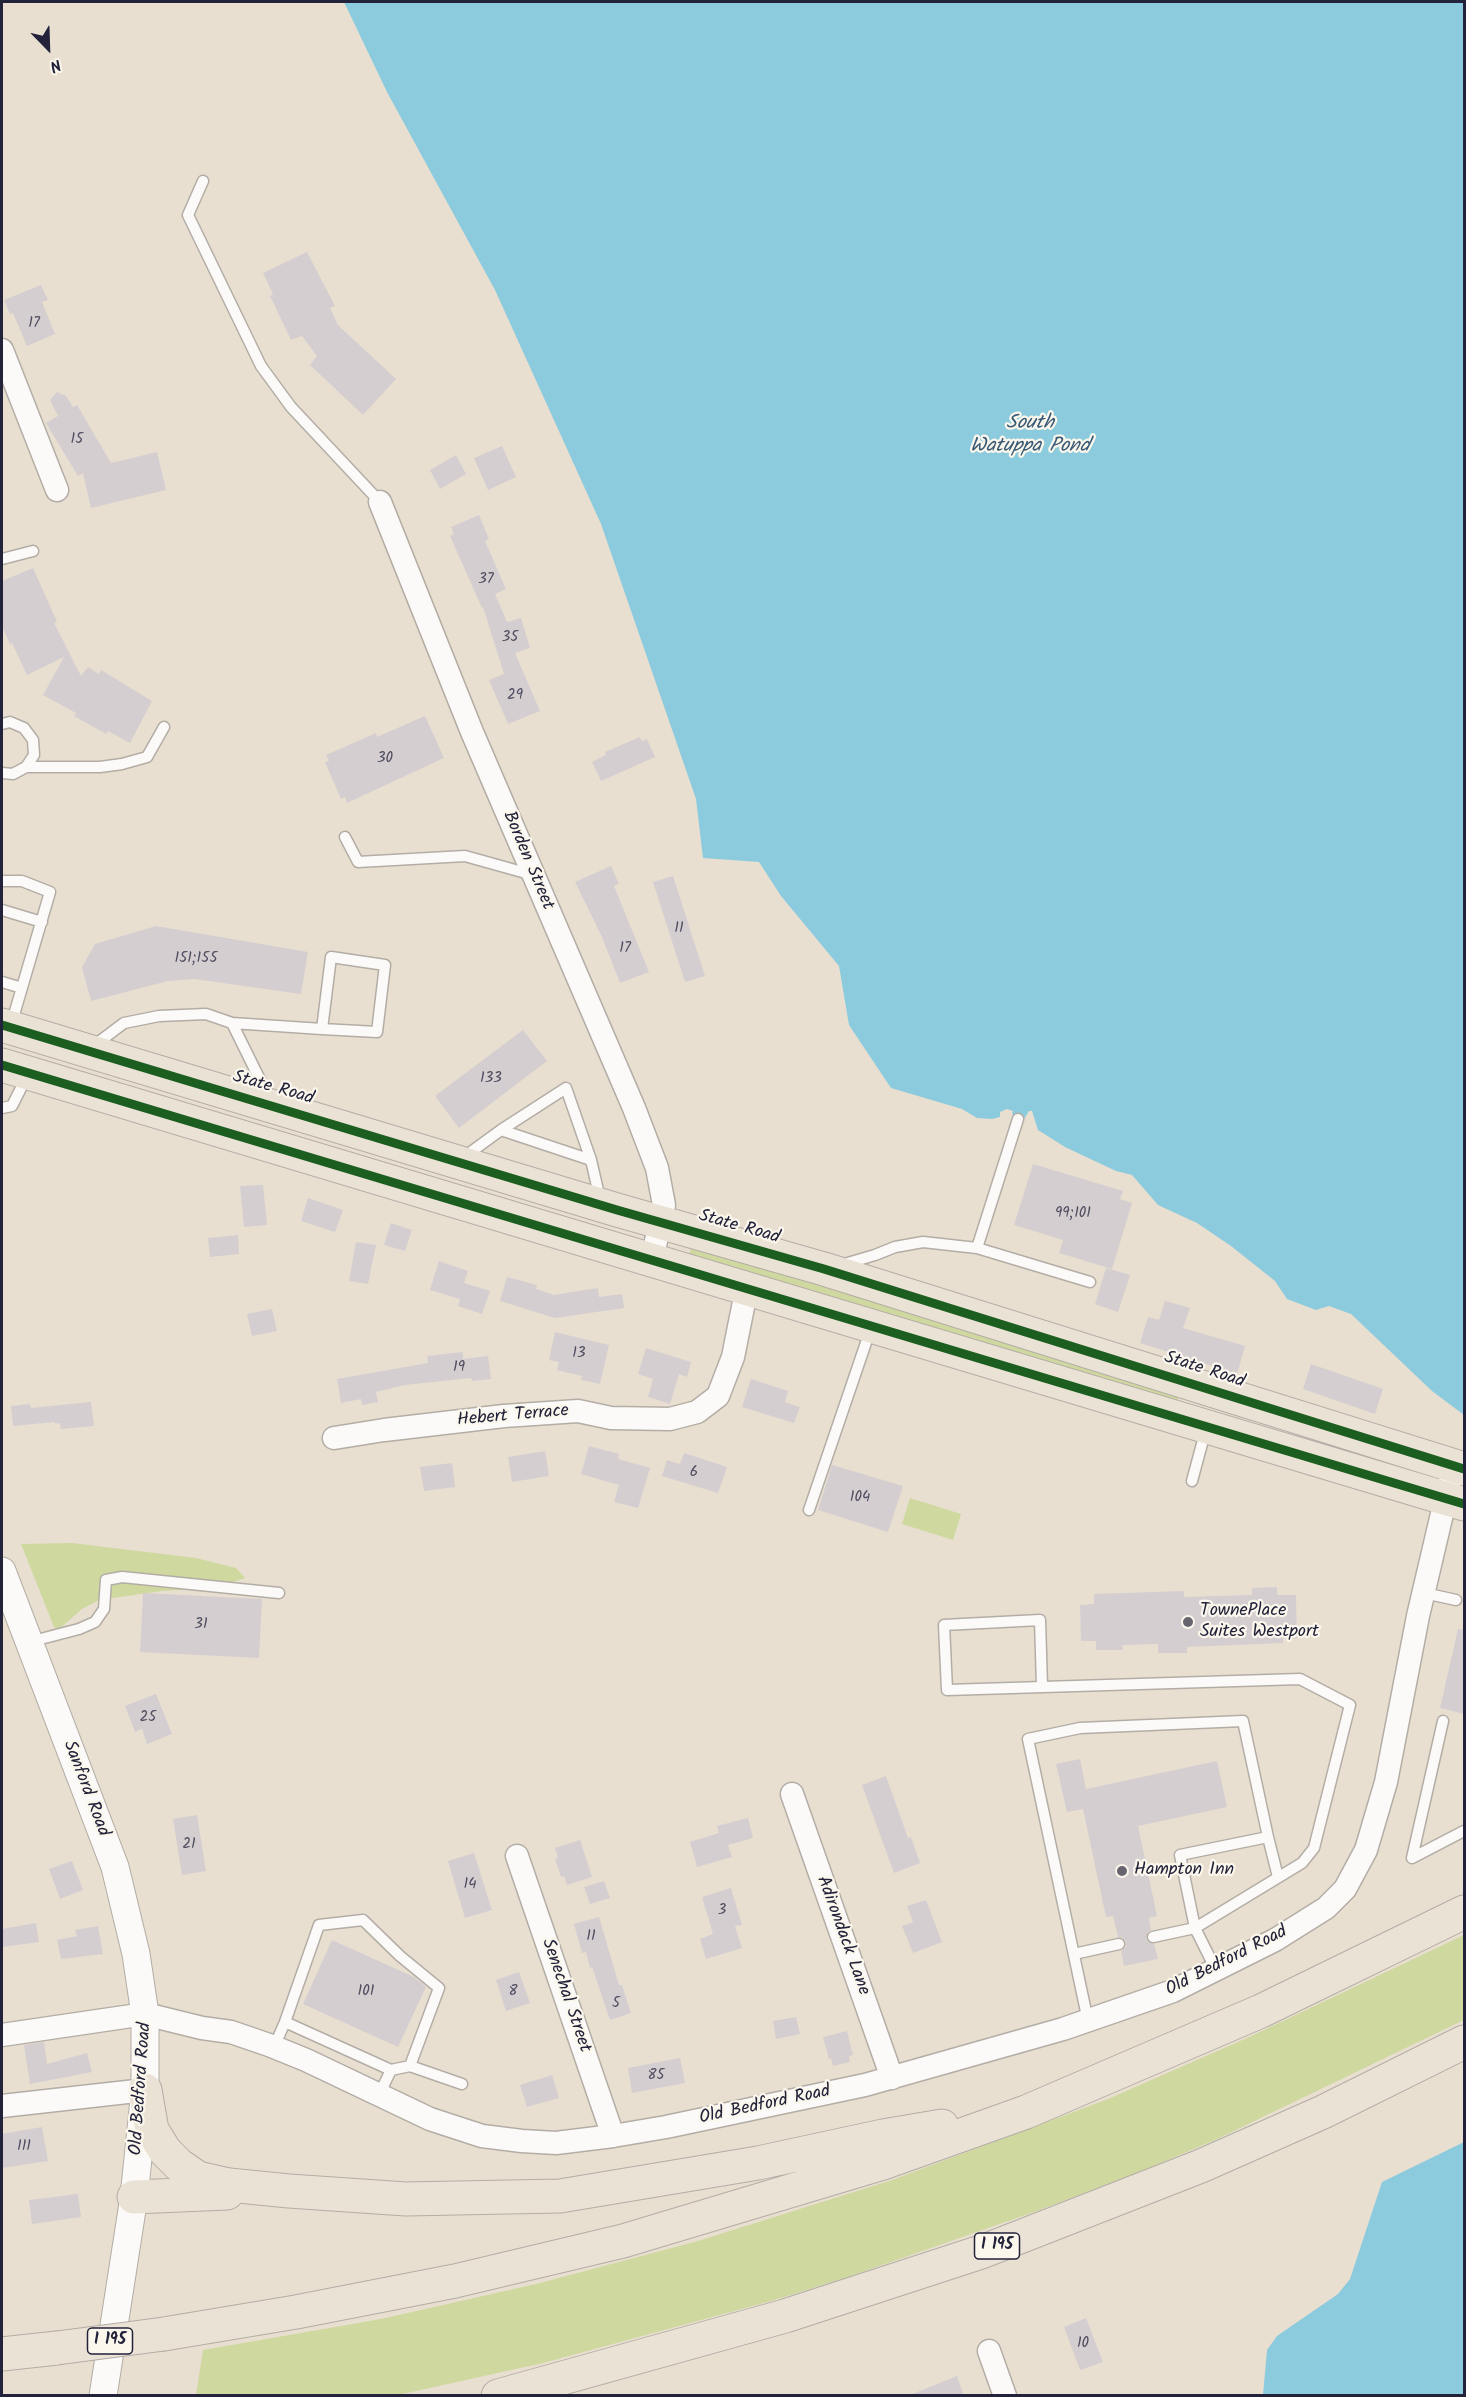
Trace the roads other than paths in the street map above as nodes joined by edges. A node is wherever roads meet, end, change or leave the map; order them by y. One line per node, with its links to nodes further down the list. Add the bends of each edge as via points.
1 (203, 181): 4 (lane, via 188,215 261,366 291,407)
2 (2, 350): 3 (street)
3 (57, 490)
4 (380, 502): 12 (street, Borden Street)
5 (33, 551): 6 (lane)
6 (2, 559)
7 (2, 724): 9 (lane, via 10,722 24,728 33,740 34,755)
8 (164, 727): 9 (lane, via 147,757 100,767)
9 (26, 768): 10 (lane, via 14,774)
10 (2, 773)
11 (345, 837): 12 (lane, via 358,862 465,856)
12 (533, 876): 30 (street, Borden Street, via 657,1168 664,1205)
13 (2, 881): 15 (lane, via 22,881 50,892)
14 (2, 910): 15 (lane)
15 (42, 922): 17 (lane)
16 (2, 982): 17 (lane)
17 (22, 987): 19 (lane)
18 (232, 1023): 20 (lane); 21 (lane, via 206,1014 159,1016 124,1023); 23 (lane)
19 (6, 1026): 21 (main road, State Road)
20 (322, 1029): 20 (lane, via 377,1032 385,965 330,957)
21 (88, 1051): 23 (main road, State Road)
22 (15, 1069): 24 (lane, via 12,1106); 32 (main road)
23 (273, 1107): 28 (main road, State Road)
24 (2, 1108)
25 (1018, 1119): 31 (lane)
26 (501, 1130): 27 (lane); 27 (lane, via 566,1088); 28 (lane)
27 (591, 1160): 29 (lane)
28 (457, 1161): 29 (main road, State Road)
29 (601, 1205): 30 (main road, State Road)
30 (660, 1222): 32 (street, Borden Street); 33 (main road, State Road)
31 (977, 1248): 33 (lane, via 923,1242 895,1246); 34 (lane)
32 (652, 1259): 35 (main road)
33 (824, 1269): 37 (main road, State Road)
34 (1090, 1282)
35 (747, 1287): 36 (main road); 39 (street, Hebert Terrace, via 733,1357 718,1396 697,1412 670,1419 611,1418 578,1411 504,1416)
36 (872, 1325): 38 (main road); 43 (lane)
37 (1202, 1388): 38 (street); 40 (main road, State Road)
38 (1200, 1423): 41 (lane); 42 (main road)
39 (334, 1438)
40 (1459, 1467): 42 (street, Old Bedford Road)
41 (1192, 1481)
42 (1455, 1501): 46 (street, Old Bedford Road)
43 (809, 1510)
44 (2, 1571): 48 (street, Sanford Road)
45 (279, 1593): 48 (lane, via 122,1577 106,1580 104,1609 95,1622)
46 (1424, 1593): 47 (lane); 61 (street, Old Bedford Road, via 1386,1782 1366,1850 1345,1889 1326,1908)
47 (1456, 1600)
48 (29, 1642): 62 (street, Sanford Road, via 115,1867 136,1954)
49 (1042, 1686): 49 (lane, via 947,1690 944,1625 1040,1620); 55 (lane, via 1300,1679 1350,1705 1314,1848 1302,1863)
50 (1443, 1721): 52 (lane, via 1412,1858)
51 (792, 1794): 70 (street, Adirondack Lane)
52 (1464, 1831)
53 (1268, 1837): 55 (lane); 57 (lane, via 1180,1856); 60 (lane, via 1243,1721 1080,1728 1028,1739)
54 (517, 1856): 76 (street, Senechal Street)
55 (1278, 1877): 57 (lane)
56 (1464, 1912): 75 (main road, I 195, via 1262,2011)
57 (1195, 1928): 58 (lane); 61 (lane)
58 (1153, 1937)
59 (1119, 1944): 60 (lane)
60 (1074, 1954): 63 (lane)
61 (1216, 1971): 63 (street, Old Bedford Road)
62 (145, 2014): 65 (street); 67 (street, Old Bedford Road, via 231,2032); 72 (street, Old Bedford Road)
63 (1088, 2021): 70 (street, Old Bedford Road)
64 (285, 2022): 67 (lane); 68 (lane, via 319,1925 363,1920 440,1988); 69 (lane)
65 (2, 2035)
66 (1464, 2042): 82 (main road, I 195, via 1323,2112 1201,2166 974,2254 785,2316)
67 (274, 2047): 73 (street, Old Bedford Road)
68 (410, 2066): 69 (lane); 71 (lane)
69 (391, 2070): 73 (lane)
70 (892, 2078): 76 (street, Old Bedford Road)
71 (462, 2084)
72 (145, 2090): 74 (street); 77 (main road, via 152,2130 179,2165 198,2178); 78 (street, Old Bedford Road)
73 (379, 2095): 76 (street, Old Bedford Road, via 430,2119 482,2136 556,2143)
74 (2, 2106)
75 (1026, 2112): 77 (main road, via 560,2196 406,2199); 80 (main road, I 195, bridge, via 883,2163 623,2241 455,2281 164,2334)
76 (613, 2136)
77 (289, 2191): 78 (main road)
78 (134, 2197): 81 (street, Old Bedford Road)
79 (989, 2351): 83 (street)
80 (2, 2354)
81 (103, 2396)
82 (498, 2396)
83 (1005, 2396)

